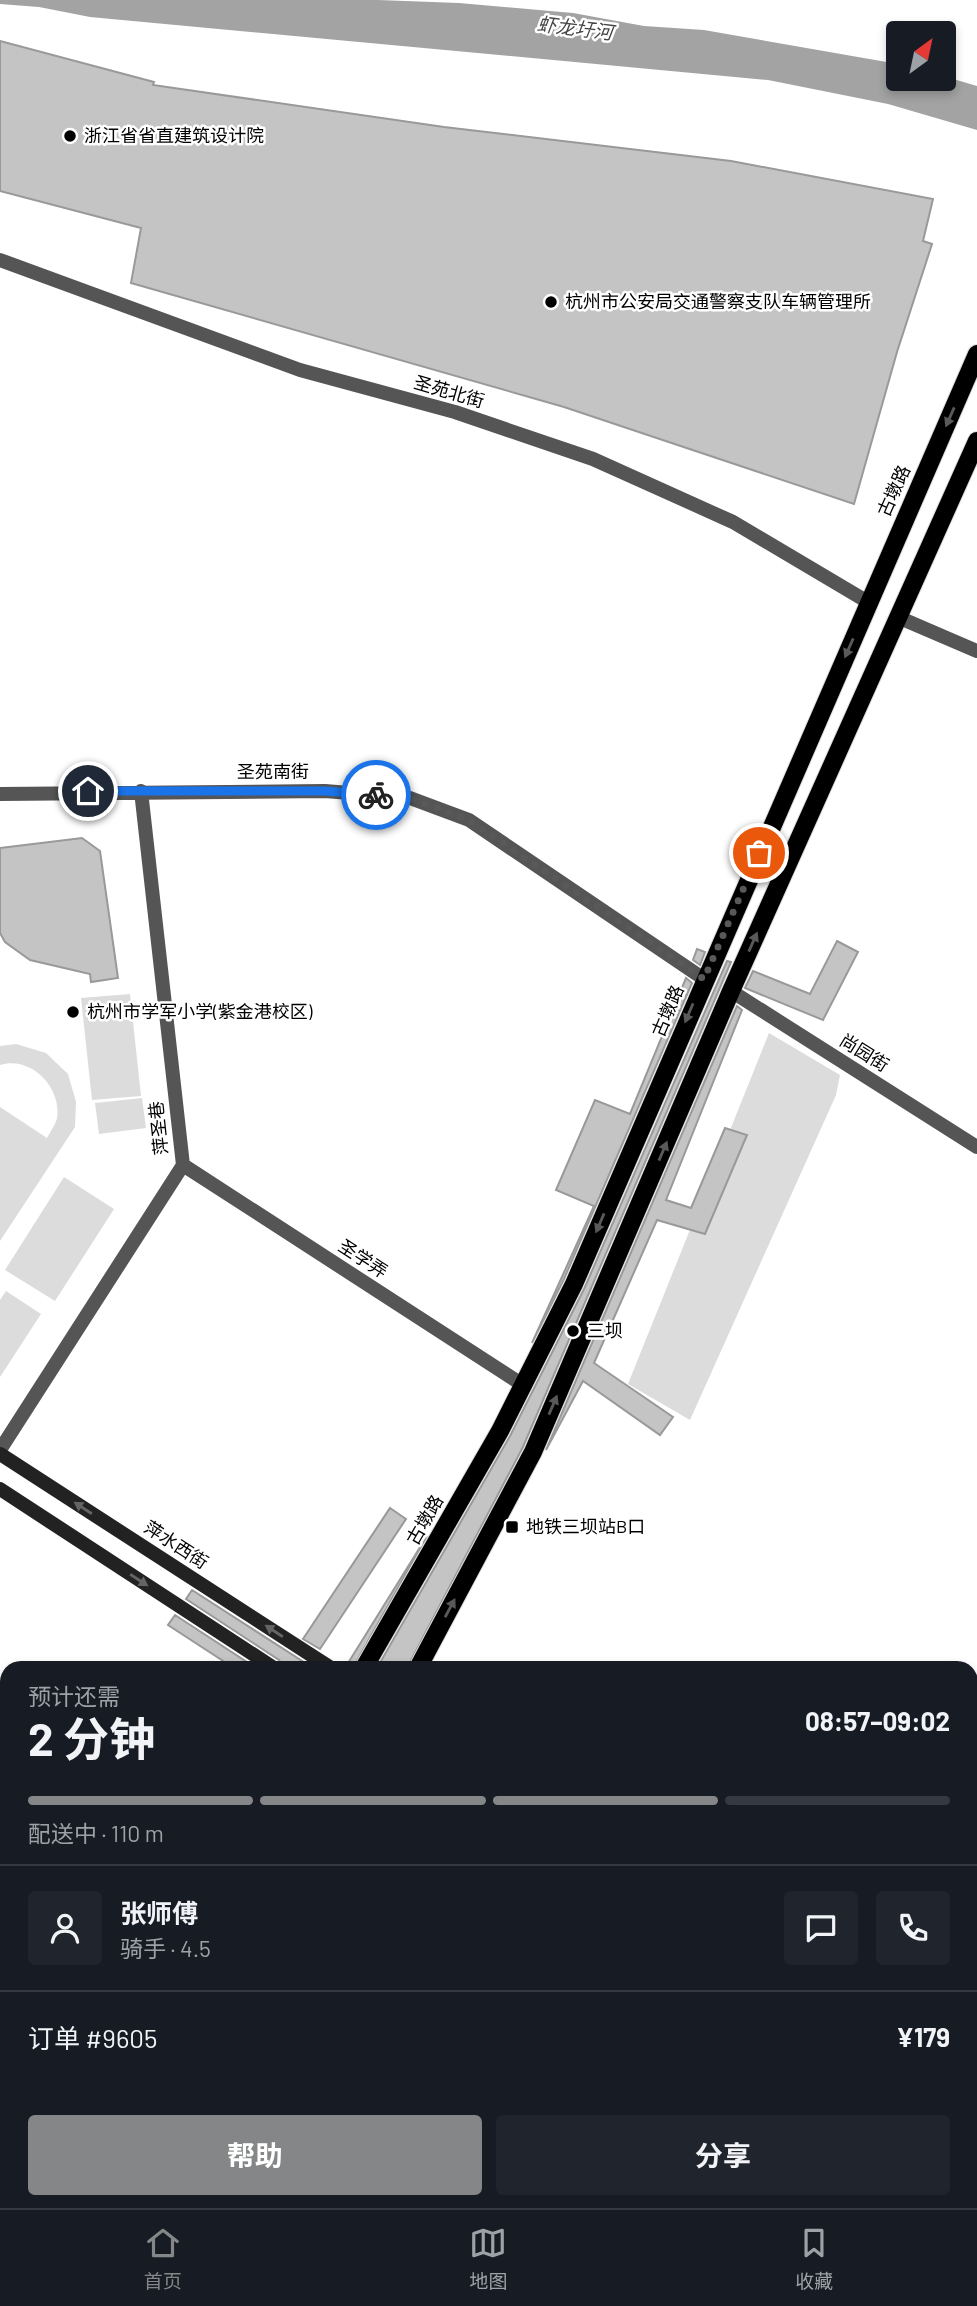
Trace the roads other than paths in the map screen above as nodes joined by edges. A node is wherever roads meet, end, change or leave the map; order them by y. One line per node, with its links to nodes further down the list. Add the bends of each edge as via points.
1 (0, 260): 4 (street, 圣苑北街, via 300,370 455,412 593,459 733,522)
2 (977, 354): 4 (main road, 古墩路, one-way to 4)
3 (977, 442): 5 (main road)
4 (869, 602): 9 (main road, 古墩路, one-way to 9)
5 (900, 618): 6 (street); 10 (main road, one-way to 5)
6 (977, 651)
7 (141, 791): 8 (street, 圣苑南街); 9 (street, 圣苑南街, via 325,791 410,798 469,820); 12 (street, 萍圣巷)
8 (0, 794)
9 (704, 979): 13 (main road, 古墩路, one-way to 13, via 574,1284)
10 (731, 991): 11 (street, 尚园街); 19 (main road, one-way to 10, via 533,1452)
11 (977, 1147)
12 (183, 1165): 13 (street, 圣学弄); 14 (street, 萍圣巷)
13 (523, 1385): 18 (main road, 古墩路)
14 (0, 1452): 17 (main road, 萍水西街, one-way to 14)
15 (0, 1489): 16 (main road, one-way to 16)
16 (263, 1661)
17 (320, 1661)
18 (368, 1661)
19 (422, 1661)

